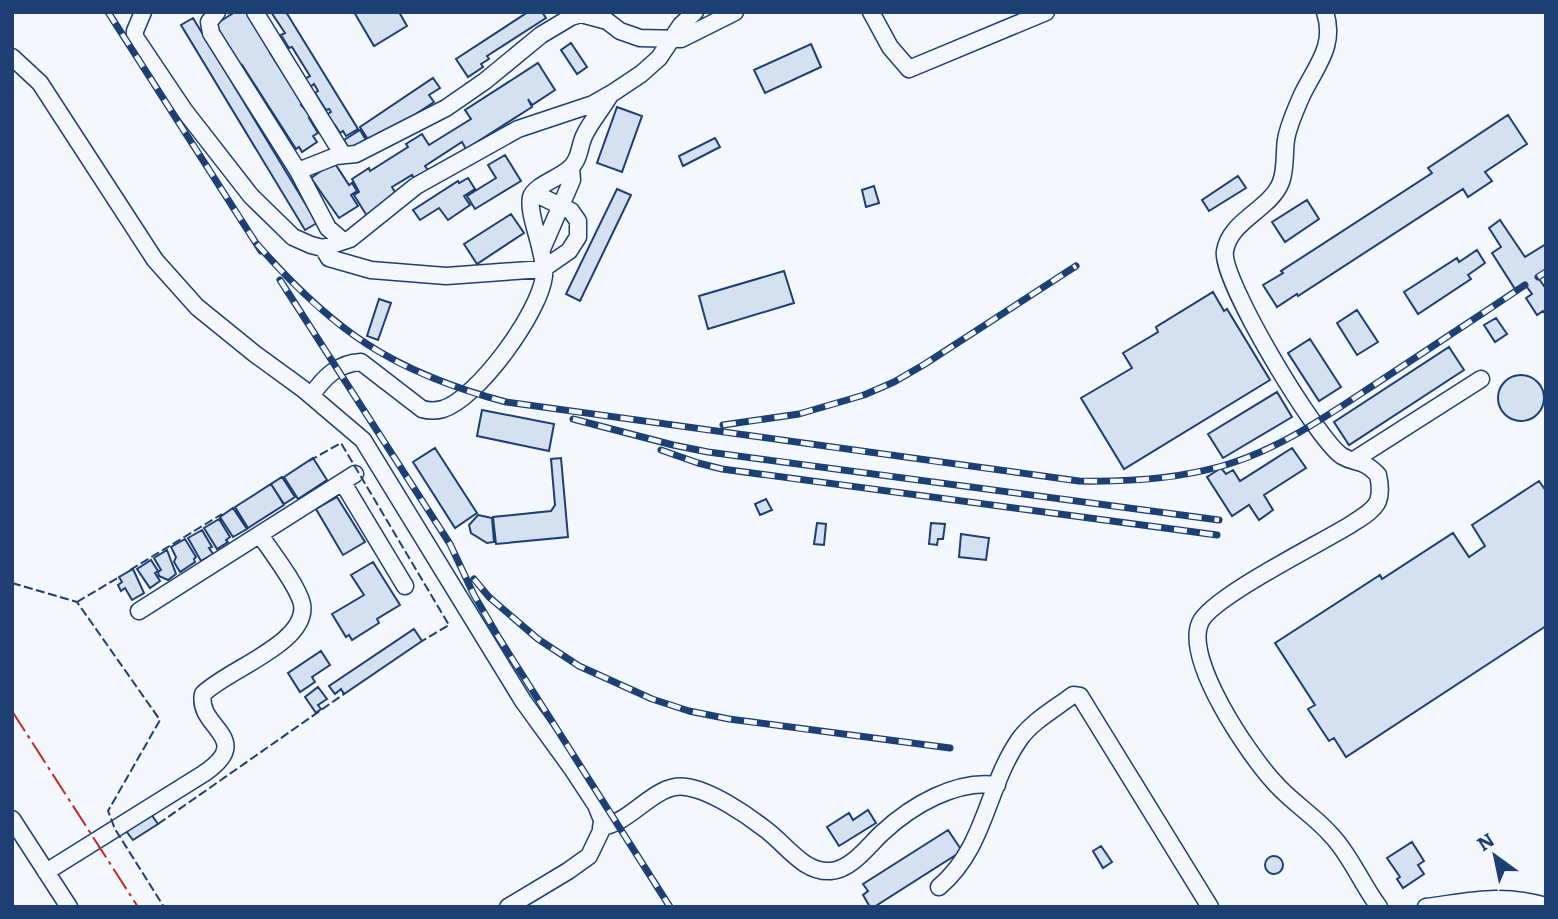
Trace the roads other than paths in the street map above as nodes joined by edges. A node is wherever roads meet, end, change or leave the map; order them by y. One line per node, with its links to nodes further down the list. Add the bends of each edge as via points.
1 (143, 12): 18 (street, via 135,37 184,110 272,218 293,237)
2 (217, 12): 14 (street, via 209,22 211,33)
3 (255, 12): 12 (street)
4 (695, 12): 9 (street)
5 (735, 12): 9 (street, via 681,39)
6 (871, 12): 7 (street, via 890,47 909,69)
7 (1046, 12)
8 (1325, 12): 23 (street, via 1331,35 1286,138 1281,182 1272,197 1235,231 1224,252 1241,303 1266,346 1315,424 1341,455)
9 (673, 38): 11 (street, via 642,74); 12 (street, via 639,38 581,13 541,35 446,107 356,155)
10 (12, 57): 22 (street, via 40,83 155,260 179,288)
11 (610, 94): 13 (street); 17 (street, via 517,130 465,158 416,186)
12 (343, 155): 14 (street)
13 (571, 168): 15 (street); 16 (street, via 572,180)
14 (298, 171): 17 (street, via 328,228)
15 (534, 193): 16 (street); 19 (street, via 534,219)
16 (562, 206): 19 (street); 20 (street, via 578,221 578,237 569,251)
17 (344, 241): 18 (street)
18 (323, 247): 20 (street, via 329,258 371,270 446,276)
19 (542, 249): 20 (street)
20 (543, 269): 22 (street, via 537,299 492,369 470,393 444,409 422,409 361,362 337,368)
21 (1481, 379): 23 (street)
22 (311, 396): 29 (street, via 372,453 523,701 596,805)
23 (1354, 460): 36 (street, via 1378,475 1379,496 1374,507 1225,598 1203,616 1198,634 1218,701 1241,740 1273,782 1333,836)
24 (260, 534): 25 (street, via 349,479); 26 (street); 30 (street, via 299,595 302,614 290,636 203,695 204,707 225,743 223,758)
25 (405, 586)
26 (139, 611)
27 (997, 785): 29 (street, via 985,783 940,795 896,821 847,866 832,871 804,863 766,829 685,786 671,787 617,824); 31 (street, via 968,854); 35 (street, via 1019,739 1073,695 1080,696)
28 (12, 819): 30 (street)
29 (601, 827): 34 (street, via 596,846 583,862)
30 (47, 872): 33 (street)
31 (939, 887)
32 (1546, 906): 37 (street, via 1499,897)
33 (69, 907)
34 (508, 907)
35 (1210, 907)
36 (1379, 907)
37 (1426, 907)

